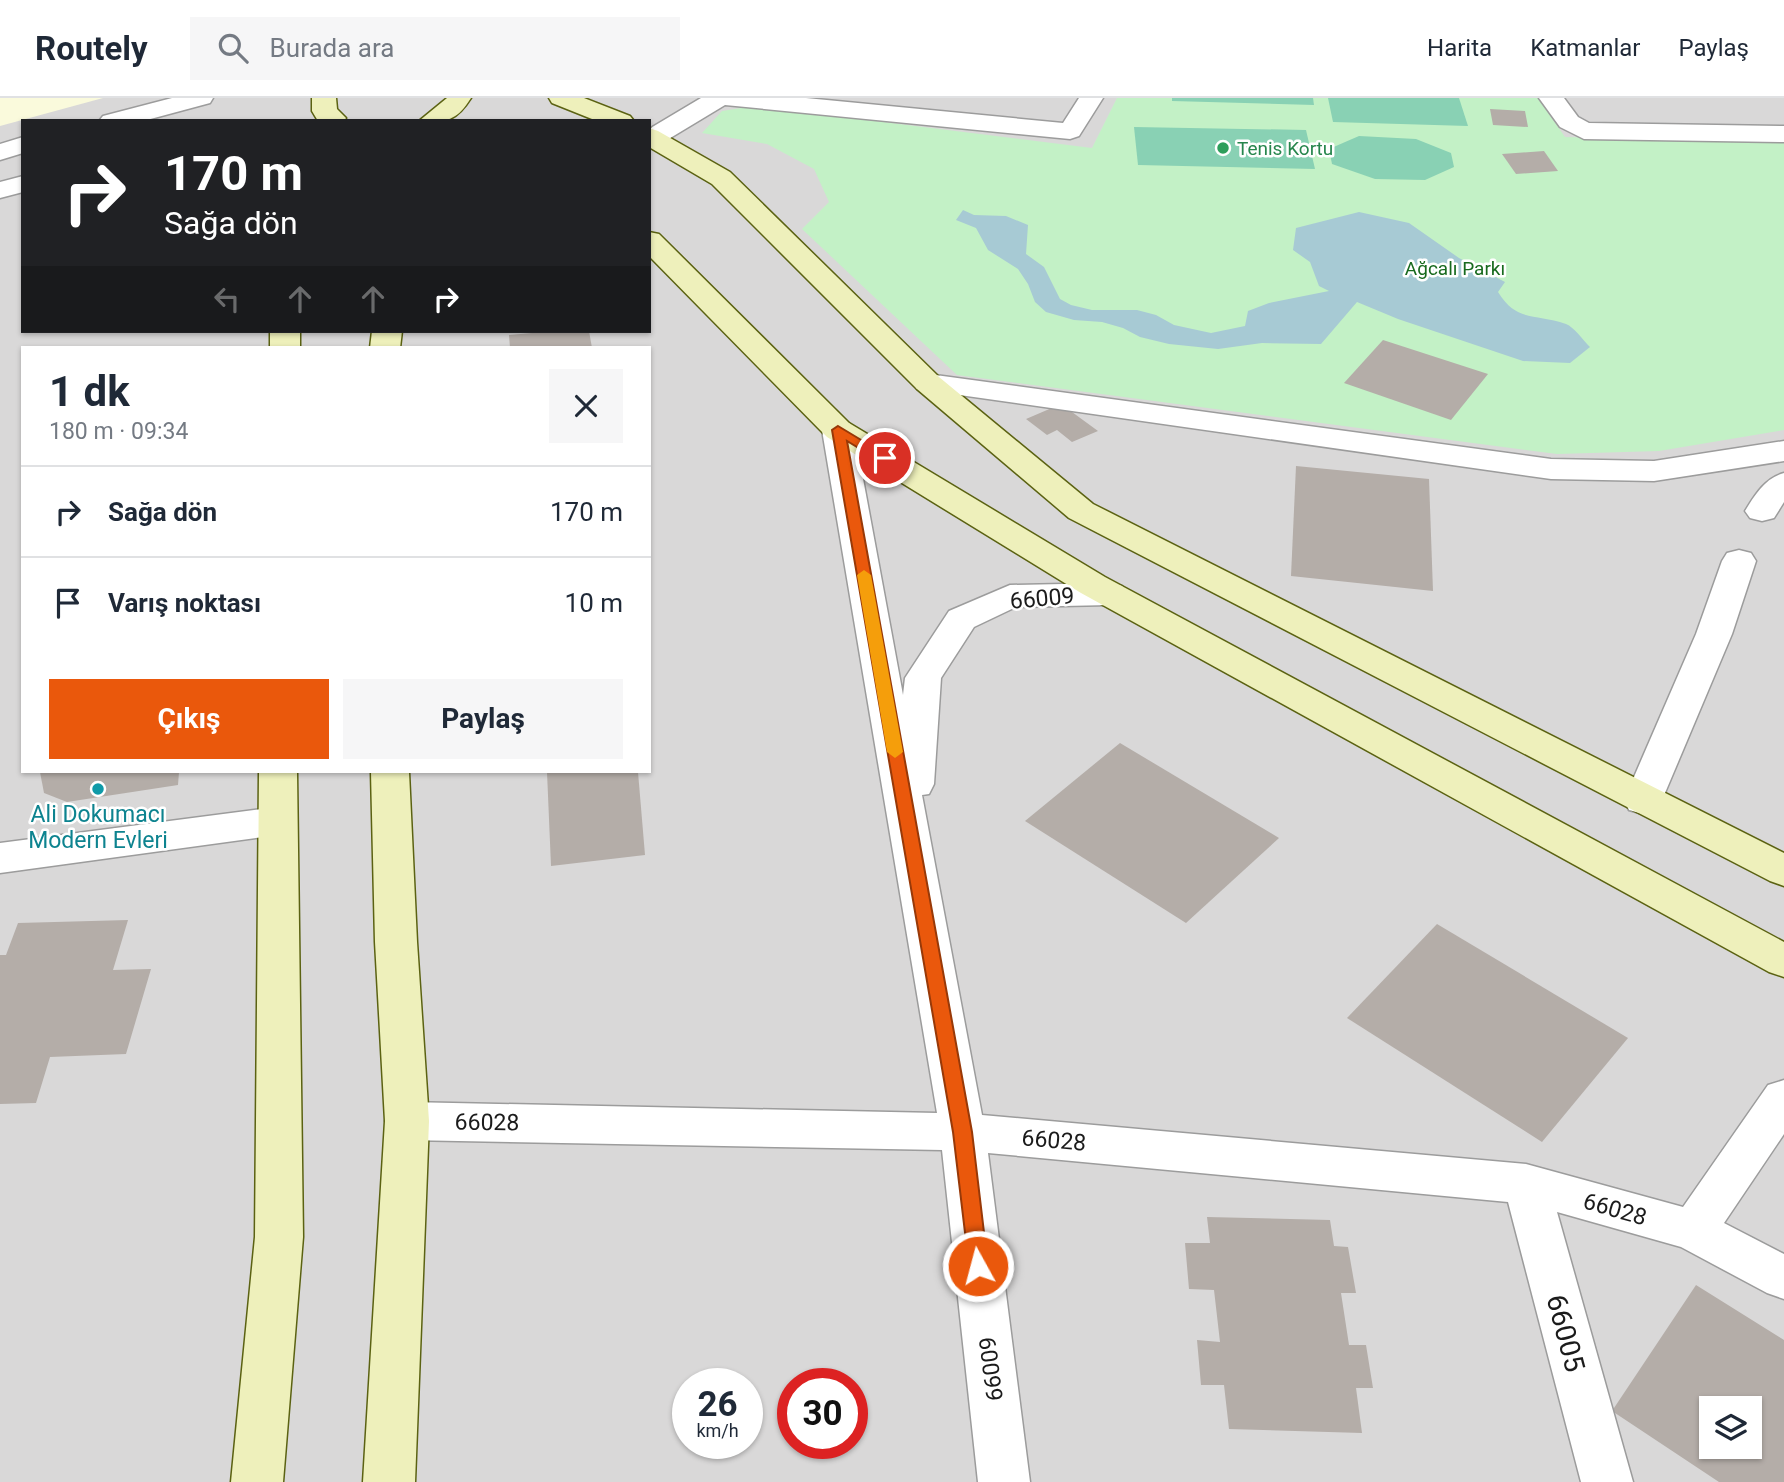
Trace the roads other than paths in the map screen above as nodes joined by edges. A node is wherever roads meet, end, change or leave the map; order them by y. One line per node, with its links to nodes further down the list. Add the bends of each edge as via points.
1 (201, 98): 8 (street)
2 (459, 98): 9 (main road)
3 (561, 98): 10 (main road)
4 (719, 98): 12 (street)
5 (728, 98): 6 (street, via 1070,131)
6 (1091, 98)
7 (1551, 98): 11 (street, via 1569,122 1584,131)
8 (120, 119)
9 (434, 119)
10 (616, 119)
11 (1784, 134)
12 (651, 137): 18 (main road, via 721,178)
13 (21, 146): 14 (street)
14 (0, 152)
15 (21, 185): 16 (street)
16 (0, 190)
17 (651, 242): 19 (main road)
18 (928, 383): 20 (street, via 1551,469 1654,471); 27 (main road, via 1081,510)
19 (838, 430): 24 (main road); 29 (street, 66009)
20 (1784, 451)
21 (1784, 484): 22 (street)
22 (1762, 511)
23 (1739, 561): 27 (street, via 1714,635)
24 (1110, 594): 29 (street, 66009, via 1010,596 961,619 923,678); 32 (main road)
25 (278, 773): 28 (main road)
26 (390, 773): 34 (main road)
27 (1643, 800): 31 (main road)
28 (277, 821): 30 (street); 39 (main road, via 279,1237)
29 (911, 842): 35 (street, 66009)
30 (0, 858)
31 (1784, 871)
32 (1784, 961)
33 (1784, 1098): 37 (street)
34 (407, 1121): 35 (street, 66028); 40 (main road)
35 (962, 1132): 36 (street, 66028); 41 (street, 66009)
36 (1525, 1184): 37 (street, 66028); 42 (street, 66005)
37 (1693, 1230): 38 (street, 66028)
38 (1784, 1278)
39 (257, 1482)
40 (389, 1482)
41 (1004, 1482)
42 (1607, 1482)

